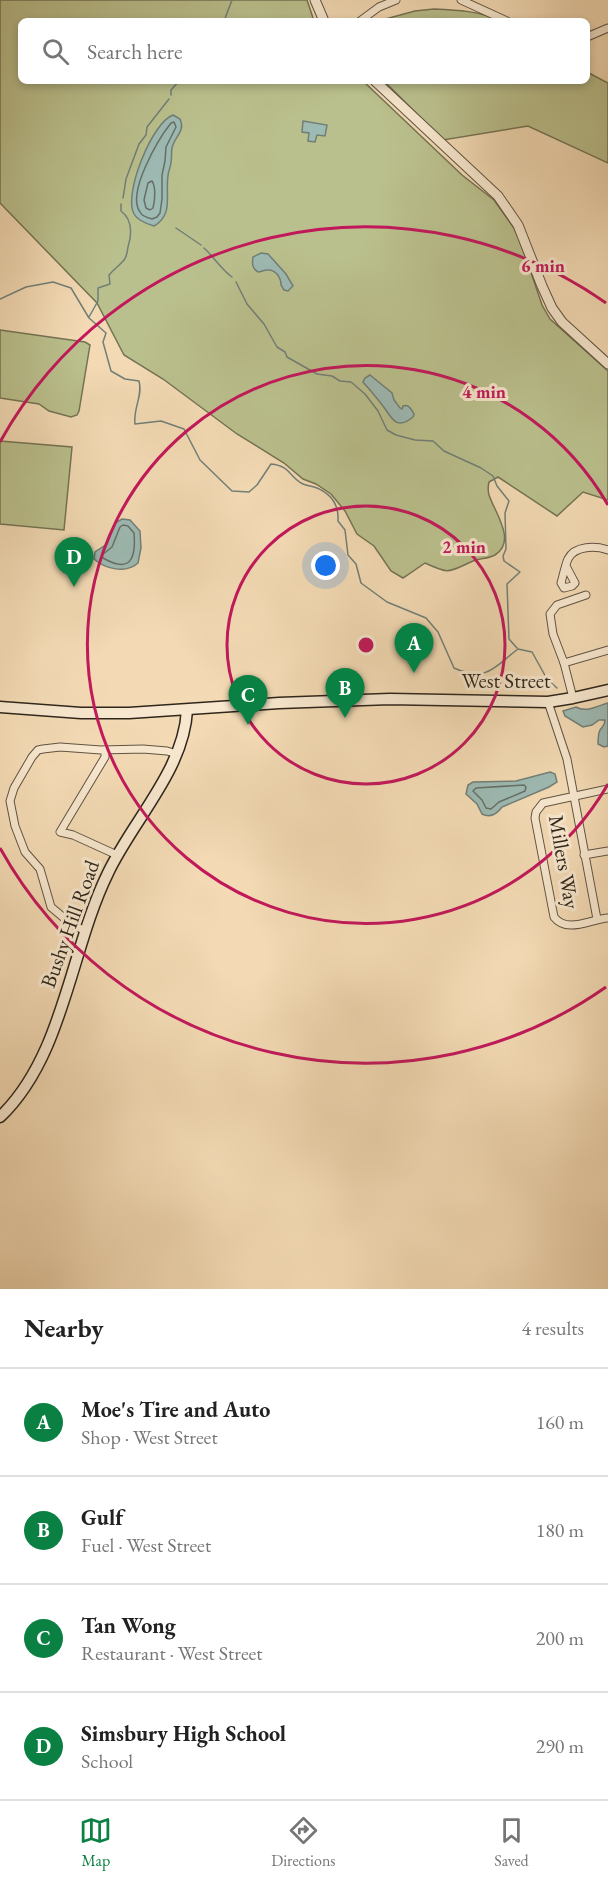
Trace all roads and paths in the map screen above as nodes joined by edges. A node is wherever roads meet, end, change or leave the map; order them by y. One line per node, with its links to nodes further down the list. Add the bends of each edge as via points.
1 (315, 0): 5 (street)
2 (396, 0): 6 (street)
3 (461, 0): 4 (street)
4 (473, 2): 7 (street)
5 (323, 18)
6 (364, 18)
7 (502, 18)
8 (608, 28): 9 (street)
9 (590, 36)
10 (378, 84): 11 (street, via 498,196 519,225 552,308)
11 (608, 364)
12 (608, 550): 13 (street, via 596,546 575,552 568,558)
13 (567, 566)
14 (586, 595): 16 (street, via 557,605 550,614)
15 (608, 650): 16 (street)
16 (564, 663): 18 (street)
17 (608, 690): 18 (main road, West Street)
18 (573, 698): 19 (main road, West Street)
19 (548, 702): 21 (main road, West Street, via 390,699); 25 (street)
20 (0, 707): 21 (main road, West Street, via 92,713)
21 (187, 710): 23 (main road, Bushy Hill Road)
22 (105, 750): 23 (street, via 143,748); 27 (street, via 105,757 60,832); 31 (street, via 38,750 10,801 25,852 40,869 51,907)
23 (177, 754): 27 (main road, Bushy Hill Road)
24 (608, 789): 25 (street)
25 (574, 795): 28 (street); 30 (street, Millers Way, via 543,802 535,818 557,921 567,925)
26 (608, 851): 28 (street)
27 (117, 855): 31 (main road, Bushy Hill Road)
28 (584, 855): 30 (street)
29 (608, 918): 30 (street)
30 (597, 919)
31 (85, 931): 32 (main road, Bushy Hill Road, via 44,1054 30,1080)
32 (0, 1117)

